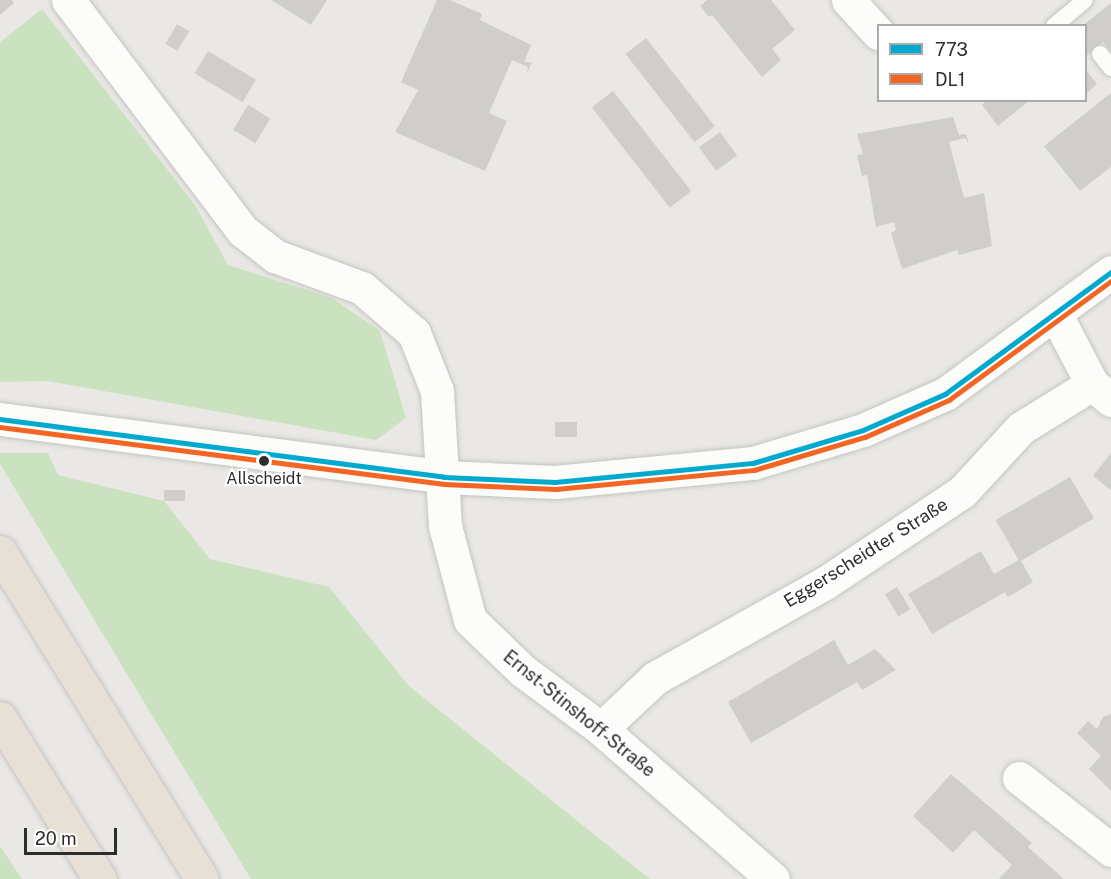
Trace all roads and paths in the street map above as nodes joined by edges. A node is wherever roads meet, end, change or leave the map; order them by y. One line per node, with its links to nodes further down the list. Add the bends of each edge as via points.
1 (848, 0): 5 (street)
2 (1085, 0): 4 (lane)
3 (77, 4): 12 (street, via 243,231 275,256 362,288 414,333 437,391)
4 (1056, 24)
5 (877, 31)
6 (1100, 54): 7 (lane)
7 (1111, 68)
8 (1111, 272): 9 (street)
9 (1056, 315): 10 (street); 12 (street, via 945,394 863,430 753,462 555,482)
10 (1102, 392): 15 (street, Eggerscheidter Straße, via 1021,428 962,492 825,583 655,678)
11 (11, 419): 12 (street)
12 (444, 477): 15 (street, Ernst-Stinshoff-Straße, via 450,555 470,620 523,671)
13 (0, 552): 19 (highway)
14 (0, 718): 18 (highway)
15 (601, 729): 20 (street, Ernst-Stinshoff-Straße)
16 (1019, 778): 17 (street)
17 (1111, 850)
18 (99, 879)
19 (202, 879)
20 (773, 879)

